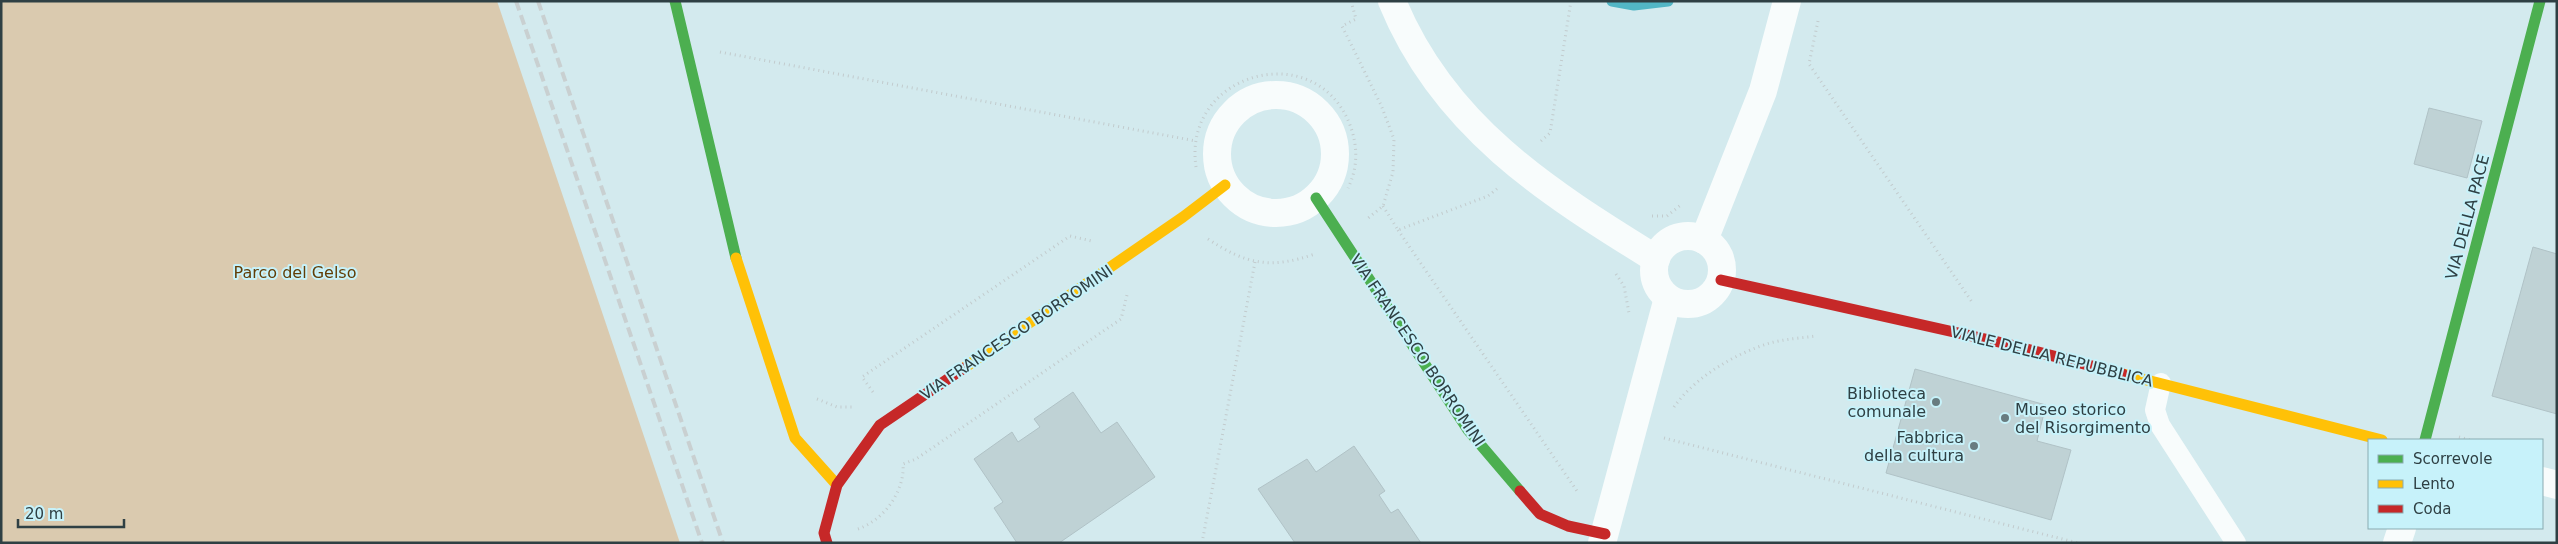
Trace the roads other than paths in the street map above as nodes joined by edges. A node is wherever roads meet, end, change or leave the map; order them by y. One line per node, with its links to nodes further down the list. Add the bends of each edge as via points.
1 (675, 1): 15 (street, via 734,252 795,438)
2 (1392, 1): 8 (street, via 1403,30 1466,118 1517,166 1578,211)
3 (1786, 1): 7 (street, via 1763,91)
4 (2540, 1): 12 (street, VIA DELLA PACE)
5 (1225, 185): 6 (street, via 1236,198 1267,213 1285,213 1302,208); 6 (street, via 1217,166 1217,145 1223,125 1236,109 1253,98 1274,93 1294,96 1313,106 1326,122 1334,141 1335,162 1329,181); 15 (street, VIA FRANCESCO BORROMINI, via 880,425)
6 (1316, 198): 18 (street, VIA FRANCESCO BORROMINI, via 1468,430 1540,514)
7 (1704, 240): 8 (street, via 1692,236 1670,241); 9 (street, via 1719,257 1722,268)
8 (1656, 259): 10 (street, via 1655,280)
9 (1720, 280): 10 (street, via 1716,290 1699,303 1678,303); 11 (street, VIALE DELLA REPUBBLICA, via 1984,338)
10 (1668, 298): 18 (street)
11 (2162, 383): 13 (street, VIALE DELLA REPUBBLICA); 20 (lane, via 2155,410 2160,425)
12 (2427, 435)
13 (2378, 439)
14 (2543, 481): 16 (street)
15 (837, 485): 19 (street, via 824,533)
16 (2557, 485)
17 (2402, 529): 21 (street)
18 (1603, 538)
19 (828, 543)
20 (2236, 543)
21 (2398, 543)

